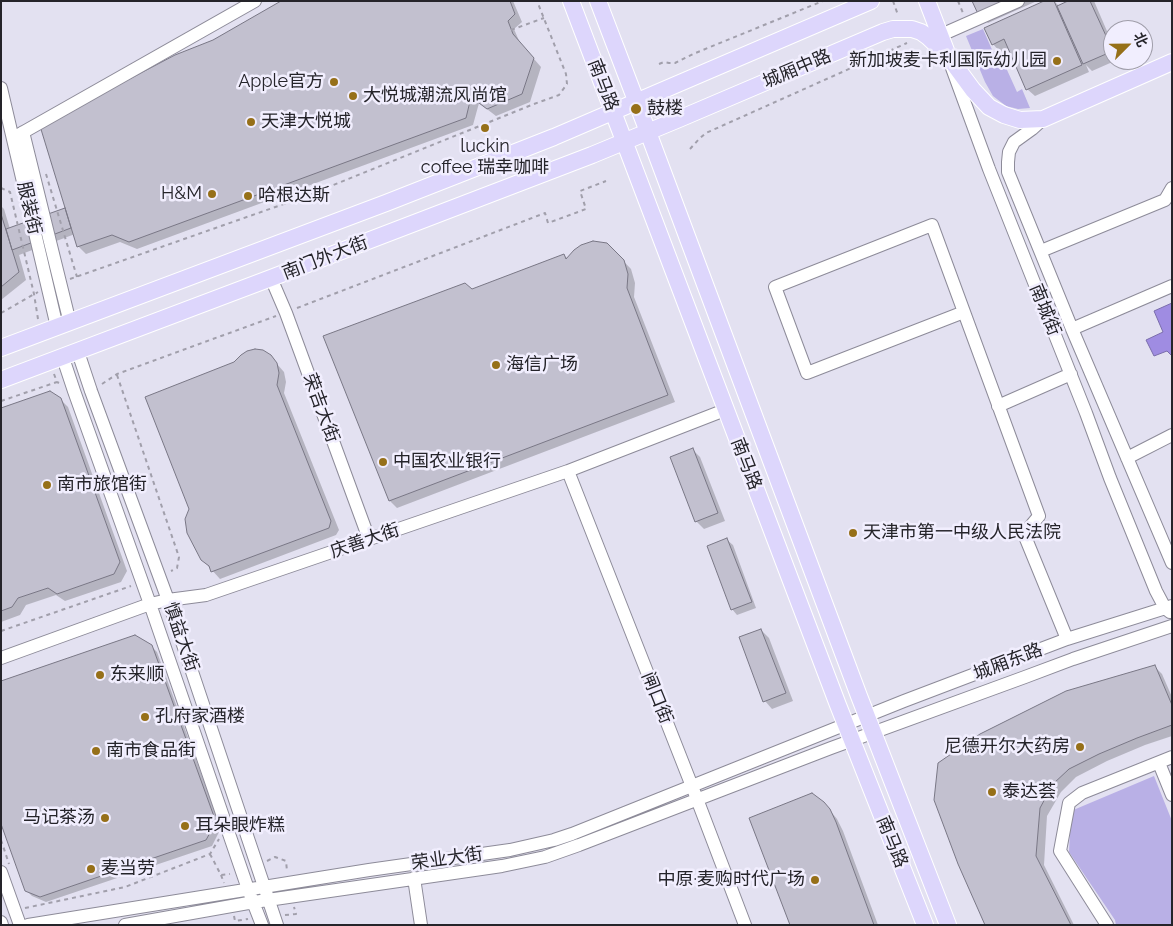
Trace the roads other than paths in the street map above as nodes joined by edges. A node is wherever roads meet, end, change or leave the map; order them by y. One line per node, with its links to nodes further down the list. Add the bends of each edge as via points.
1 (255, 1): 15 (street)
2 (571, 1): 12 (main road, 南马路)
3 (598, 1): 11 (main road, 南马路)
4 (871, 1): 11 (main road, 城厢中路)
5 (927, 1): 7 (main road, 南城街)
6 (1018, 1): 7 (street)
7 (941, 35): 8 (main road, 南城街)
8 (948, 56): 13 (main road, 城厢中路, via 989,106 1020,120); 14 (main road, 城厢中路, via 921,32 893,29); 26 (street, 南城街)
9 (1172, 62): 13 (main road, 城厢中路)
10 (1, 88): 15 (street, 服装街)
11 (637, 102): 12 (main road, 南门外大街); 14 (main road, 南马路)
12 (614, 112): 16 (main road, 南马路); 22 (main road, 南门外大街, via 386,203)
13 (1043, 119): 18 (street, 南城街, via 1014,142 1008,162 1008,172)
14 (648, 132): 16 (main road, 南门外大街); 41 (main road, 南马路)
15 (18, 135): 22 (street, via 60,283); 22 (street, 服装街, via 47,288)
16 (625, 141): 19 (main road, 南门外大街); 29 (main road, 南马路)
17 (1172, 188): 18 (street, via 1165,200)
18 (1041, 251): 23 (street, 南城街)
19 (271, 278): 25 (main road, 南门外大街); 33 (street, 荣吉大街)
20 (1172, 286): 23 (street)
21 (964, 312): 21 (street, via 808,373 775,287 932,225); 28 (street)
22 (63, 325): 24 (main road, 南门外大街)
23 (1072, 329): 31 (street, 南城街)
24 (1, 348)
25 (63, 358): 27 (main road, 南门外大街); 35 (street, 慎益大街, via 91,392); 36 (street, 慎益大街)
26 (1071, 374): 28 (street); 37 (street, 南城街, via 1156,591)
27 (1, 380)
28 (998, 406): 39 (street, via 1040,516 1024,534)
29 (726, 410): 32 (street, 庆善大街); 42 (main road, 南马路)
30 (1172, 435): 31 (street)
31 (1127, 458): 34 (street, 南城街)
32 (568, 471): 33 (street, 庆善大街); 47 (street, 闸口街)
33 (369, 539): 35 (street, 庆善大街, via 206,596)
34 (1172, 563)
35 (168, 600): 36 (street, 庆善大街); 52 (street, 慎益大街)
36 (150, 604): 40 (street, 庆善大街); 53 (street, 慎益大街)
37 (1170, 609): 39 (street, 城厢东路)
38 (1172, 626): 43 (street, 城厢东路)
39 (1067, 639): 41 (street, 城厢东路)
40 (1, 658)
41 (867, 716): 42 (street, 城厢东路); 43 (main road, 南马路)
42 (846, 724): 44 (main road, 南马路); 47 (street, 荣业大街)
43 (874, 732): 44 (street, 城厢东路); 64 (main road, 南马路)
44 (852, 741): 49 (street, 荣业大街); 63 (main road, 南马路)
45 (1172, 757): 46 (street)
46 (1159, 763): 48 (street); 65 (street, via 1082,793 1069,804 1060,851)
47 (692, 786): 49 (street, 闸口街); 52 (street, 荣业大街, via 554,840 510,850)
48 (1172, 795)
49 (697, 799): 51 (street, 荣业大街, via 545,856 502,866); 62 (street, 闸口街)
50 (1, 872): 56 (street)
51 (414, 878): 54 (street, 荣业大街); 61 (street)
52 (264, 886): 53 (street, 荣业大街); 54 (street, 慎益大街)
53 (248, 889): 55 (street, 慎益大街); 57 (street, 荣业大街)
54 (269, 900): 55 (street, 荣业大街); 60 (street, 慎益大街)
55 (254, 902): 58 (street, 荣业大街); 59 (street, 慎益大街)
56 (20, 925)
57 (28, 925)
58 (125, 925)
59 (262, 925)
60 (277, 925)
61 (420, 925)
62 (745, 925)
63 (925, 925)
64 (948, 925)
65 (1107, 925)

